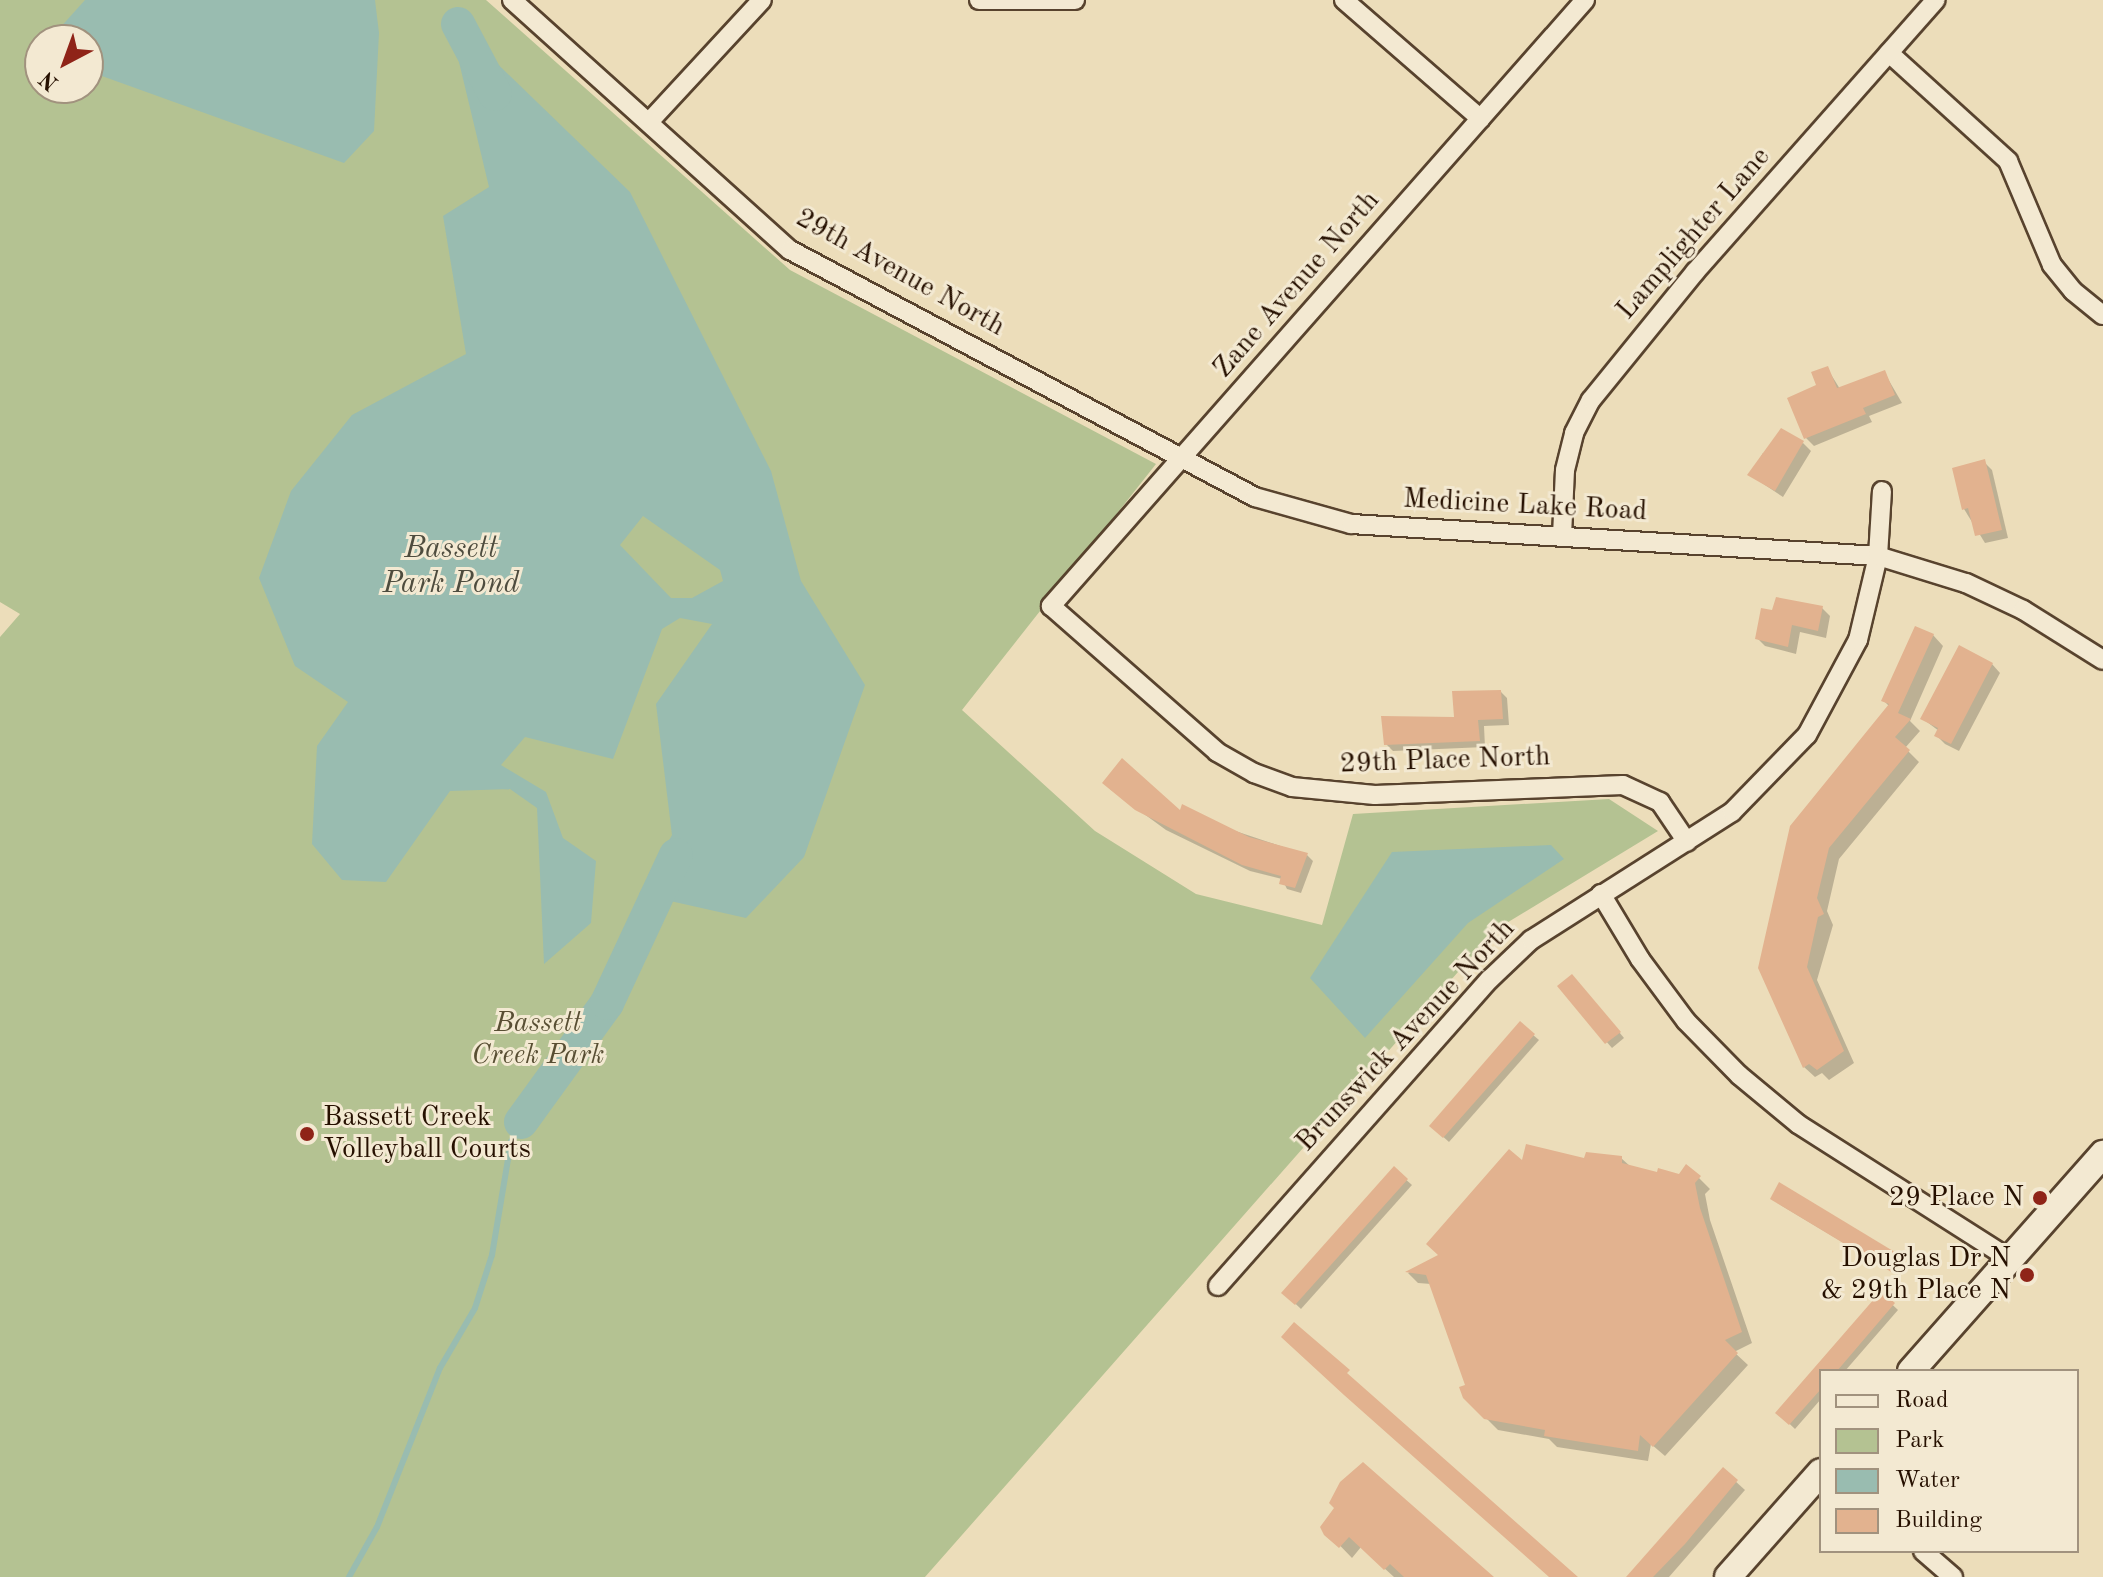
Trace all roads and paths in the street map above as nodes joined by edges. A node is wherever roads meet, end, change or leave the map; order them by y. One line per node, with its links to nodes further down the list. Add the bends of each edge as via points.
1 (512, 0): 10 (street, 29th Avenue North)
2 (762, 0): 10 (street)
3 (979, 0): 4 (street)
4 (1075, 0)
5 (1344, 0): 9 (street)
6 (1585, 0): 9 (street, Zane Avenue North)
7 (1936, 0): 8 (street, Lamplighter Lane)
8 (1889, 53): 11 (street, via 2008,161 2052,265); 14 (street, Lamplighter Lane, via 1695,272 1591,400 1574,433 1565,470)
9 (1481, 119): 12 (street, Zane Avenue North)
10 (649, 122): 12 (street, 29th Avenue North, via 790,250)
11 (2103, 315)
12 (1182, 458): 14 (street, Medicine Lake Road, via 1255,497 1351,524); 16 (street, Zane Avenue North)
13 (1882, 491): 15 (street)
14 (1562, 536): 15 (street, Medicine Lake Road)
15 (1878, 556): 17 (street, Medicine Lake Road, via 1976,588 2023,610); 18 (street, Brunswick Avenue North, via 1858,640 1807,735 1732,812)
16 (1051, 606): 18 (street, 29th Place North, via 1206,743 1254,773 1292,787 1375,795 1623,785 1660,802)
17 (2103, 660)
18 (1687, 842): 19 (street, Brunswick Avenue North)
19 (1601, 894): 21 (street, via 1686,1021 1739,1075 1798,1124); 22 (street, Brunswick Avenue North, via 1531,940 1490,979)
20 (2103, 1154): 21 (street)
21 (2010, 1259): 23 (street)
22 (1218, 1286)
23 (1913, 1369)
24 (1819, 1474): 26 (street)
25 (1925, 1553): 27 (street)
26 (1728, 1577)
27 (1953, 1577)

